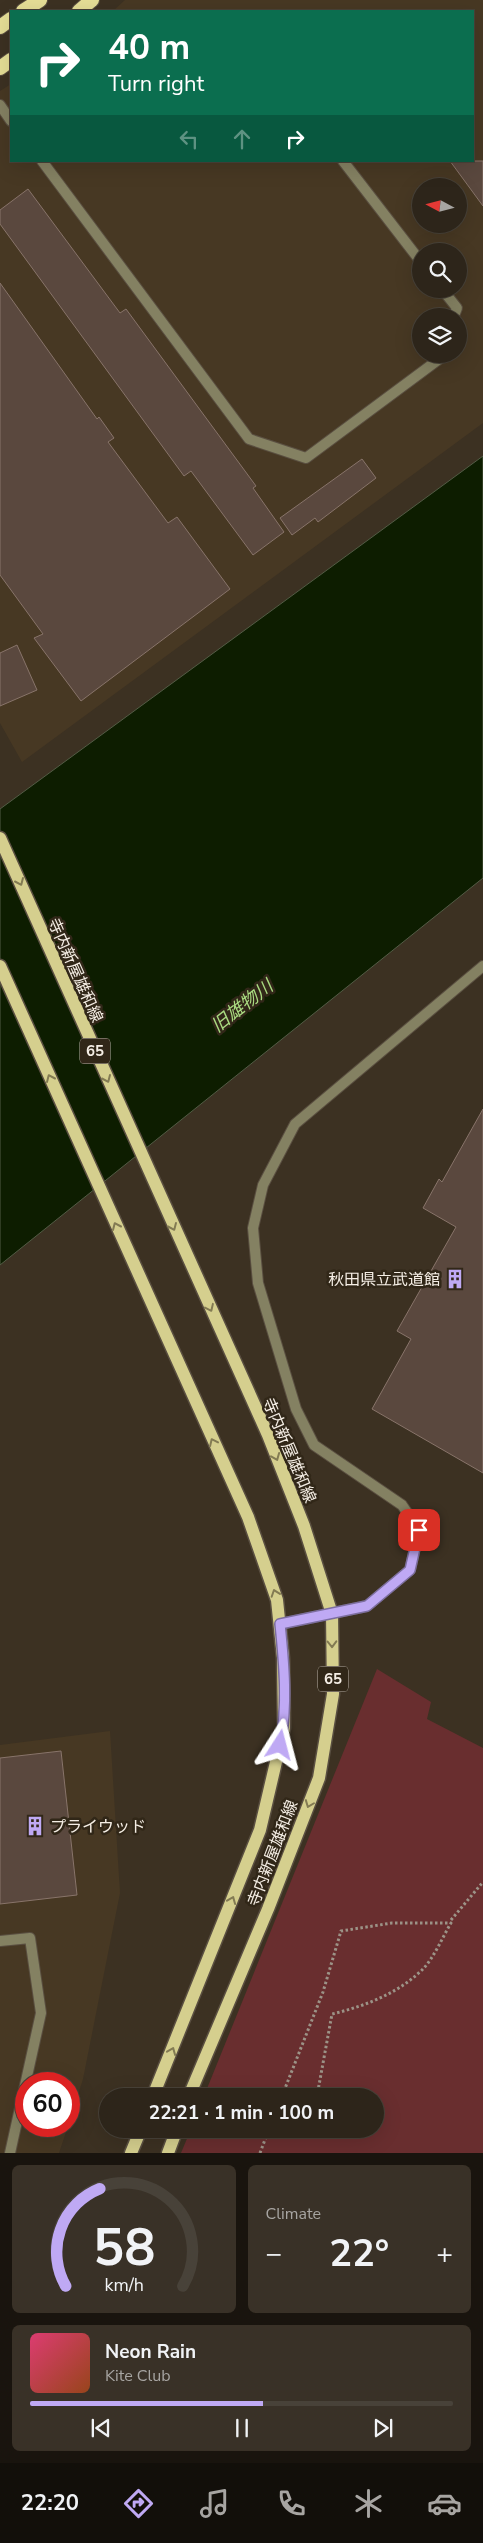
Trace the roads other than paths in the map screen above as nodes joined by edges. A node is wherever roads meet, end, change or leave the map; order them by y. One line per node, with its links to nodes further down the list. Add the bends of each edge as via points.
1 (40, 0): 3 (highway)
2 (92, 0): 4 (highway)
3 (25, 10)
4 (80, 10)
5 (0, 106): 6 (street)
6 (10, 119)
7 (43, 162): 12 (street, via 249,440 306,458)
8 (344, 162): 9 (street)
9 (412, 250)
10 (449, 298): 11 (street)
11 (457, 308)
12 (434, 363)
13 (0, 838): 16 (main road, 寺内新屋雄和線 / 65, one-way to 16, via 268,1435 304,1526)
14 (0, 966): 17 (main road, 寺内新屋雄和線, one-way to 14, via 277,1600 248,1517)
15 (483, 966): 16 (street, via 295,1124 263,1185 253,1228 258,1283 296,1410 314,1445 402,1505 419,1530 410,1570 367,1606)
16 (332, 1614): 17 (street); 20 (main road, 寺内新屋雄和線 / 65, one-way to 20, via 333,1694 319,1778)
17 (280, 1624): 19 (main road, 寺内新屋雄和線, one-way to 17, via 260,1830 284,1728 284,1658)
18 (0, 1941): 23 (street, via 30,1938 41,2013)
19 (157, 2088)
20 (192, 2088)
21 (137, 2138): 24 (main road)
22 (174, 2138): 25 (main road)
23 (10, 2153)
24 (131, 2153)
25 (168, 2153)

